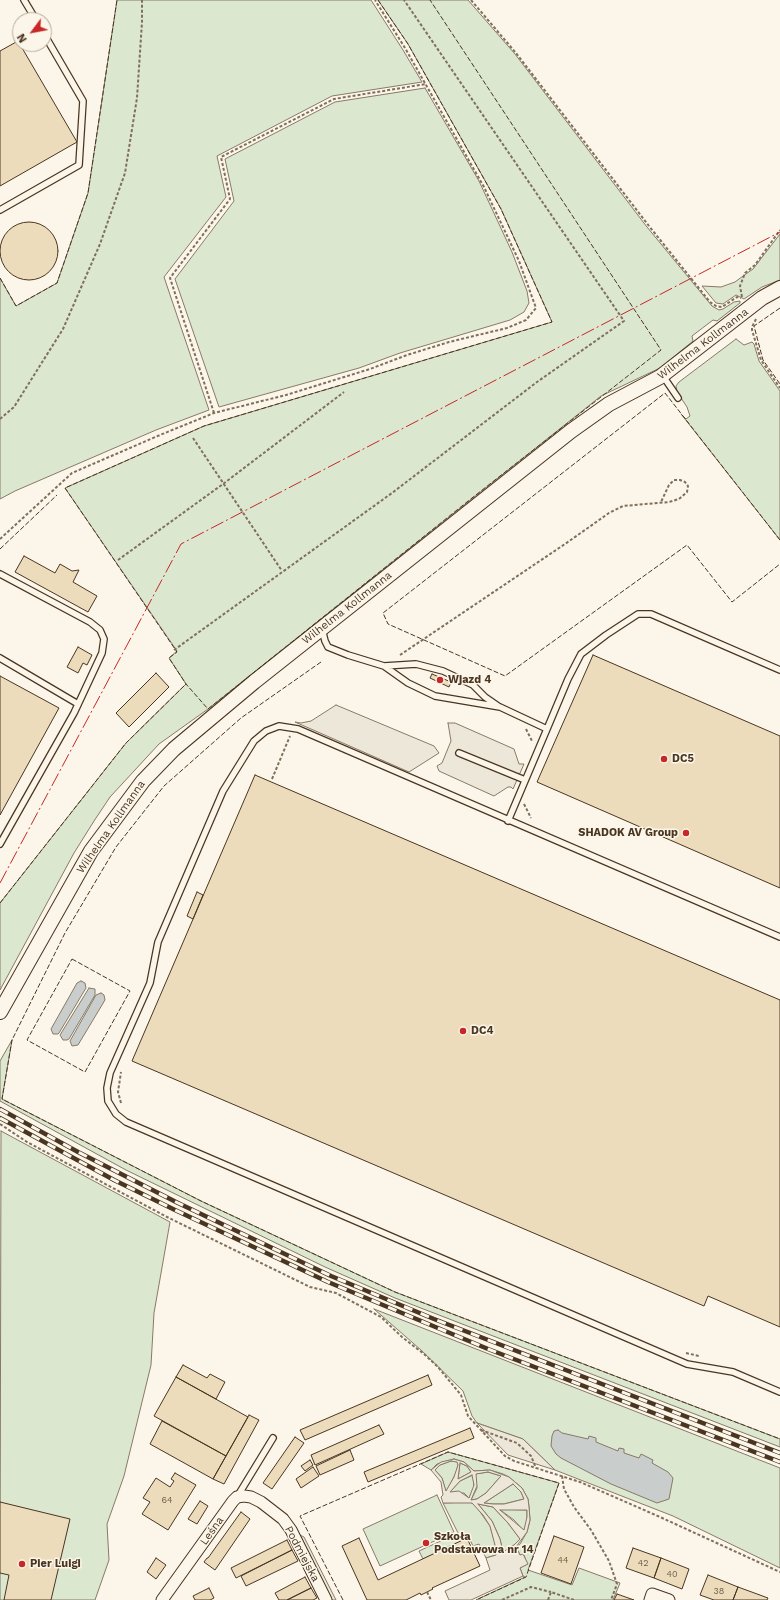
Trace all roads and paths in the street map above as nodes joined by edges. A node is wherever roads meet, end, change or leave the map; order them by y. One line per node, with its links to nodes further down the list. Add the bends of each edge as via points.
1 (24, 0): 6 (lane)
2 (142, 0): 20 (path, via 137,98 125,173 100,244 63,329 14,407)
3 (375, 0): 8 (path)
4 (404, 0): 26 (path, via 624,321 537,382 392,493)
5 (471, 0): 12 (path, via 516,53 710,302 722,307 737,297)
6 (31, 12)
7 (52, 48): 9 (lane, via 83,101 79,165)
8 (426, 84): 19 (path, via 334,99 221,157 230,199 170,278); 19 (path, via 484,187 519,262 536,308 526,320 507,328 449,342 370,370 286,395)
9 (0, 210)
10 (780, 230): 12 (path, via 755,264 744,273 740,286)
11 (780, 288): 15 (street, Wilhelma Kollmanna, via 766,295)
12 (742, 299): 13 (path)
13 (745, 302)
14 (756, 316): 16 (path, via 752,330 761,360)
15 (663, 376): 18 (lane); 28 (street, Wilhelma Kollmanna, via 598,410)
16 (780, 388)
17 (344, 392): 22 (path)
18 (678, 398)
19 (214, 413): 24 (path, via 72,473)
20 (0, 419)
21 (193, 438): 22 (path)
22 (223, 484): 25 (path); 26 (path)
23 (661, 502): 23 (path, via 674,501 683,496 688,486 685,482 674,480); 31 (path, via 623,506 609,513)
24 (0, 539)
25 (118, 560)
26 (282, 571): 29 (path)
27 (0, 574): 33 (lane, via 90,622 100,630 104,639 102,654)
28 (322, 628): 31 (lane, via 324,641 328,647); 47 (street, Wilhelma Kollmanna, via 206,721 143,781 85,860)
29 (174, 650)
30 (0, 658): 33 (lane)
31 (384, 666): 34 (lane, via 435,696); 34 (lane, via 416,664 443,671 473,685)
32 (780, 670): 36 (lane, via 651,614 638,614 581,654)
33 (78, 704): 45 (lane)
34 (500, 707): 36 (lane)
35 (524, 726): 40 (path)
36 (547, 729): 43 (lane)
37 (283, 734): 38 (path)
38 (290, 736): 39 (path); 42 (path)
39 (297, 739)
40 (533, 744)
41 (460, 753): 43 (lane)
42 (272, 779)
43 (525, 780): 44 (lane)
44 (508, 821): 46 (lane); 53 (lane, via 298,730 279,726 266,731 254,742 223,791 158,942 150,983 110,1073 108,1101 116,1114 126,1122 687,1364 733,1372)
45 (0, 844)
46 (780, 937)
47 (0, 1012)
48 (122, 1067): 49 (path, via 118,1092)
49 (122, 1106)
50 (0, 1124): 54 (path, via 27,1142 167,1217 310,1287 336,1293 381,1317 438,1367 461,1395 468,1416)
51 (685, 1352): 52 (path)
52 (706, 1358)
53 (780, 1392)
54 (480, 1430): 56 (path, via 505,1456); 56 (path, via 517,1443 531,1456)
55 (273, 1438): 58 (lane)
56 (536, 1468): 57 (path)
57 (562, 1476): 59 (path); 69 (path, via 564,1488 571,1501 608,1561 617,1584)
58 (237, 1497): 63 (street, Leśna); 64 (street, Podmiejska, via 251,1497 283,1519)
59 (780, 1572)
60 (427, 1592): 65 (path)
61 (551, 1592): 66 (path, via 531,1587); 67 (path); 68 (path)
62 (651, 1597): 70 (street)
63 (162, 1600)
64 (326, 1600)
65 (431, 1600)
66 (502, 1600)
67 (548, 1600)
68 (574, 1600)
69 (611, 1600)
70 (669, 1600)

